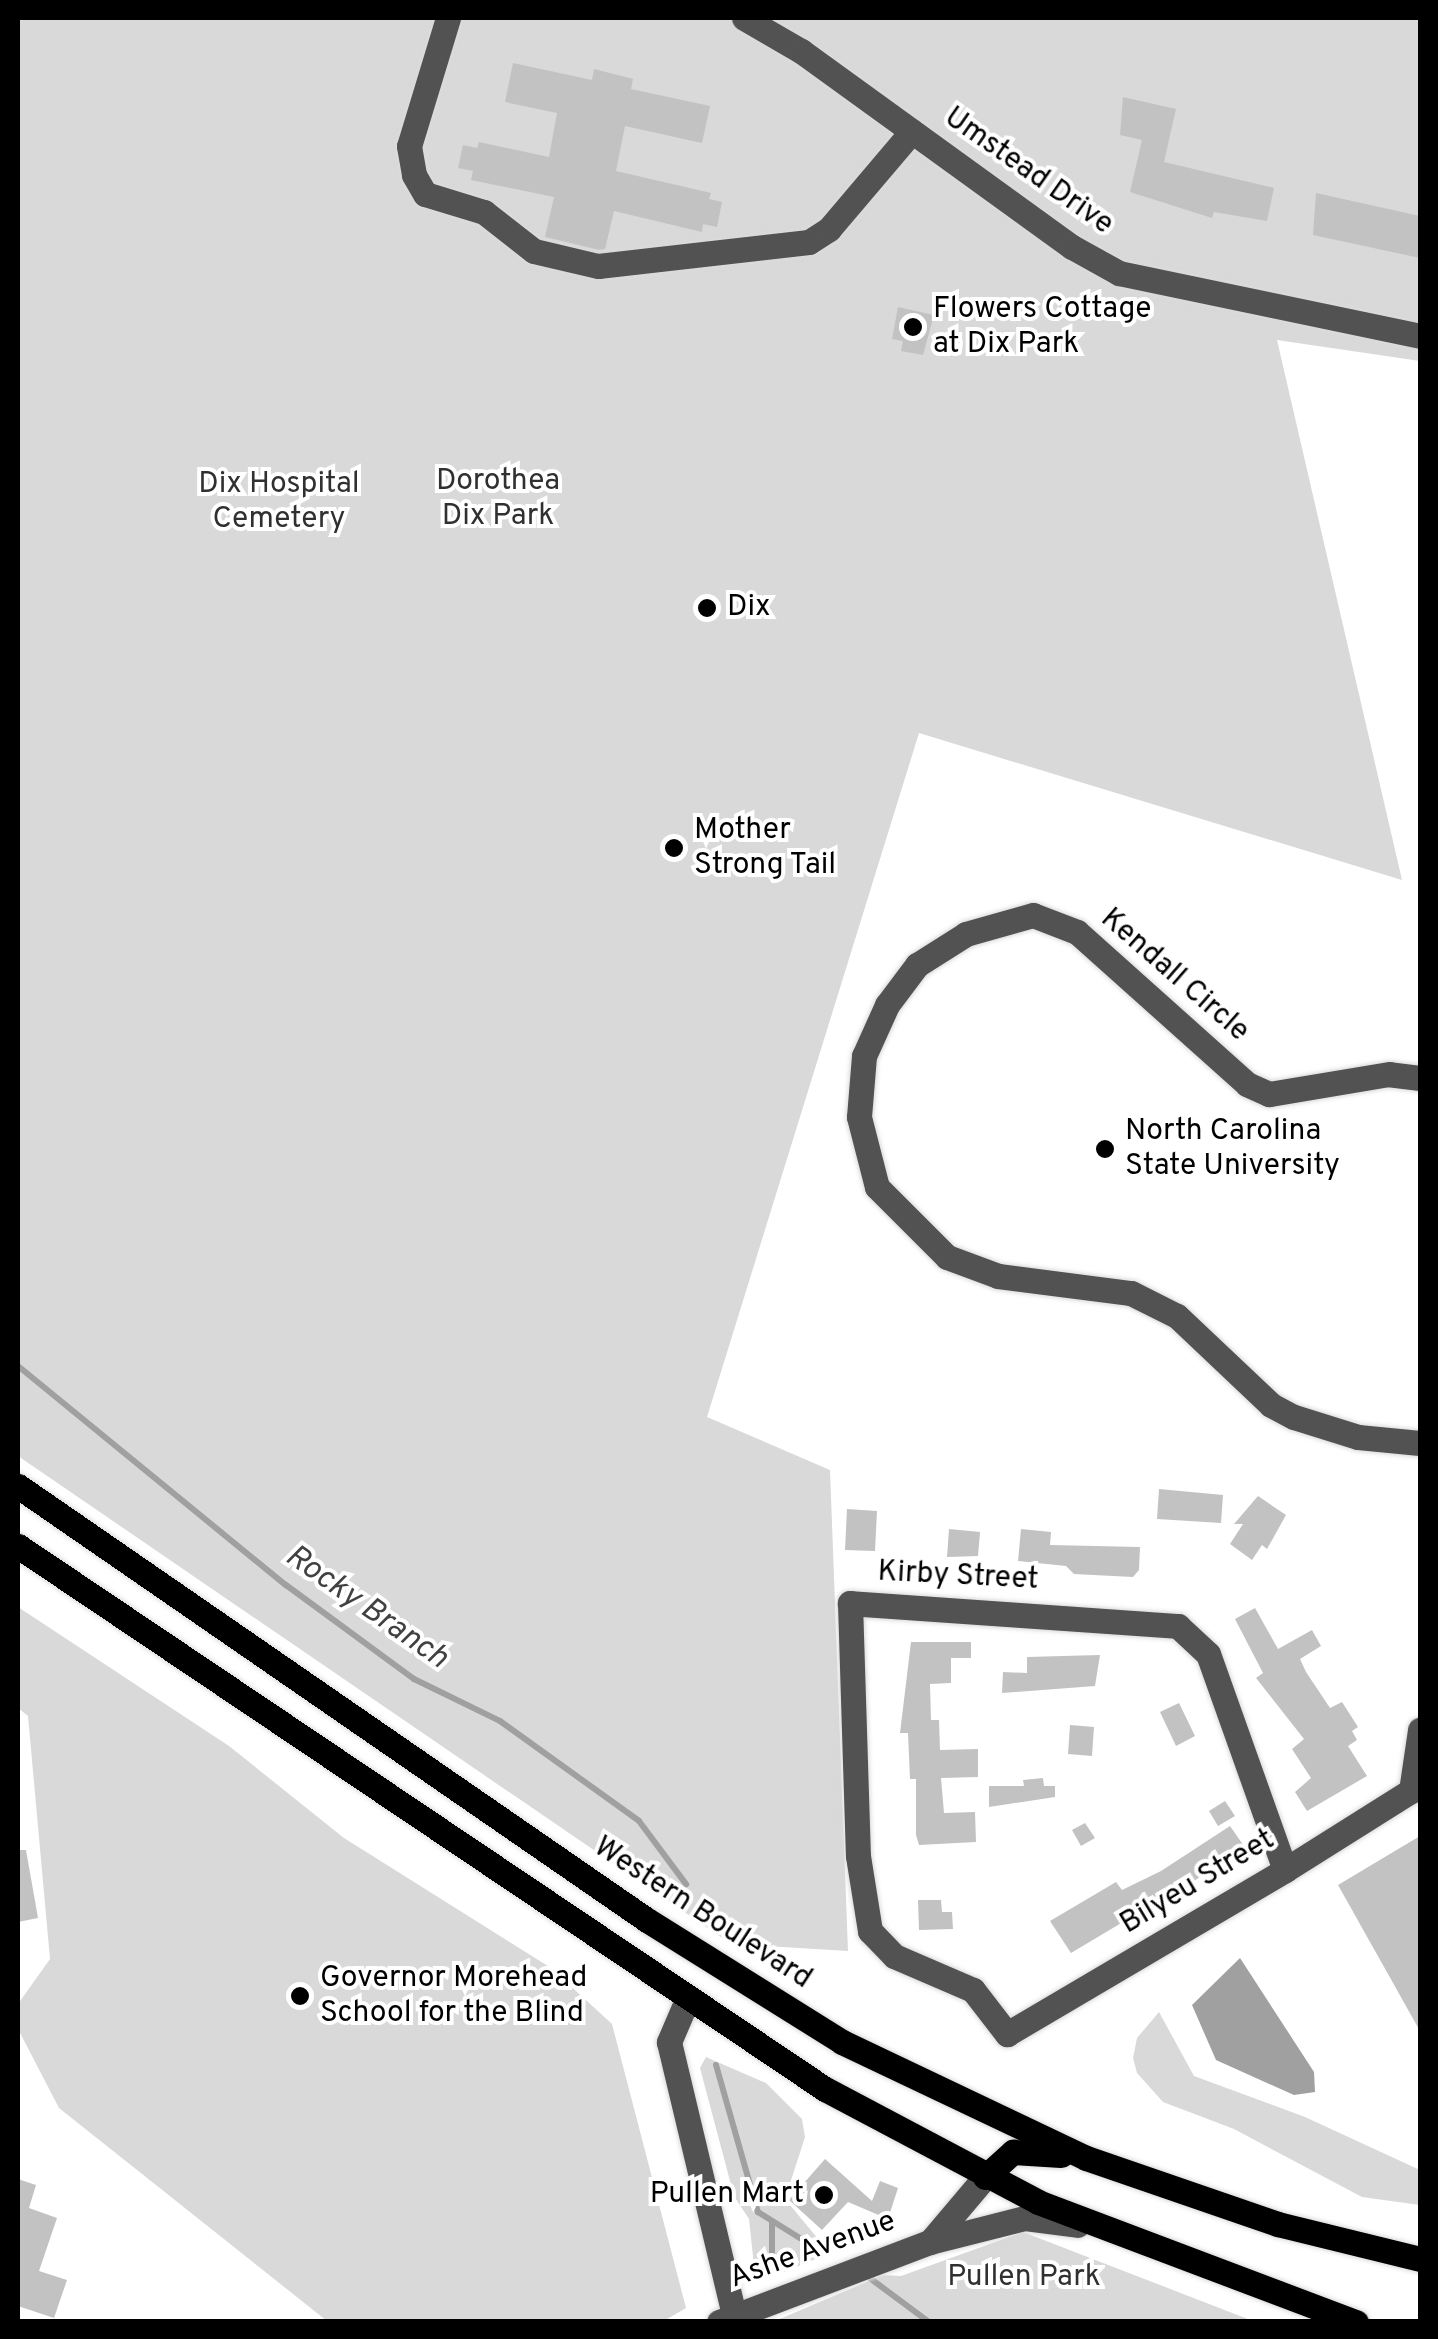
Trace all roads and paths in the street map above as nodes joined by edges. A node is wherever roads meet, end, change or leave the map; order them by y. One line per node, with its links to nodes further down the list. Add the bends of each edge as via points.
1 (448, 18): 3 (street, via 409,146 414,175 425,194 484,212 534,251 598,266 809,242 829,229)
2 (744, 18): 3 (street, Umstead Drive)
3 (912, 130): 4 (street, Umstead Drive, via 1072,247 1119,273)
4 (1420, 336)
5 (1420, 1078): 6 (street, Kendall Circle, via 1389,1074 1269,1094 1247,1084 1077,932 1033,914 966,934 918,965 886,1005 864,1056 859,1117 877,1187 947,1256 998,1276 1131,1293 1177,1316 1270,1405 1294,1418 1358,1437)
6 (1420, 1444)
7 (18, 1486): 12 (main road, Western Boulevard)
8 (18, 1546): 13 (main road)
9 (1420, 1730): 10 (street)
10 (1416, 1788): 11 (street, Bilyeu Street)
11 (1285, 1870): 14 (street, Bilyeu Street); 14 (street, Kirby Street, via 1208,1654 1178,1626 850,1603 858,1856 870,1931 894,1956 973,1990)
12 (711, 1962): 13 (main road); 15 (main road, Western Boulevard, via 883,2064)
13 (686, 2000): 16 (main road, via 825,2089); 20 (street, via 669,2042)
14 (1007, 2034)
15 (1086, 2158): 16 (main road, via 1013,2152); 19 (main road, Western Boulevard, via 1243,2213)
16 (985, 2177): 17 (main road); 18 (street, Ashe Avenue)
17 (1108, 2232): 18 (street, Ashe Avenue, via 1039,2217); 21 (main road)
18 (930, 2242): 20 (street, Ashe Avenue)
19 (1420, 2259)
20 (727, 2318)
21 (1356, 2322)

